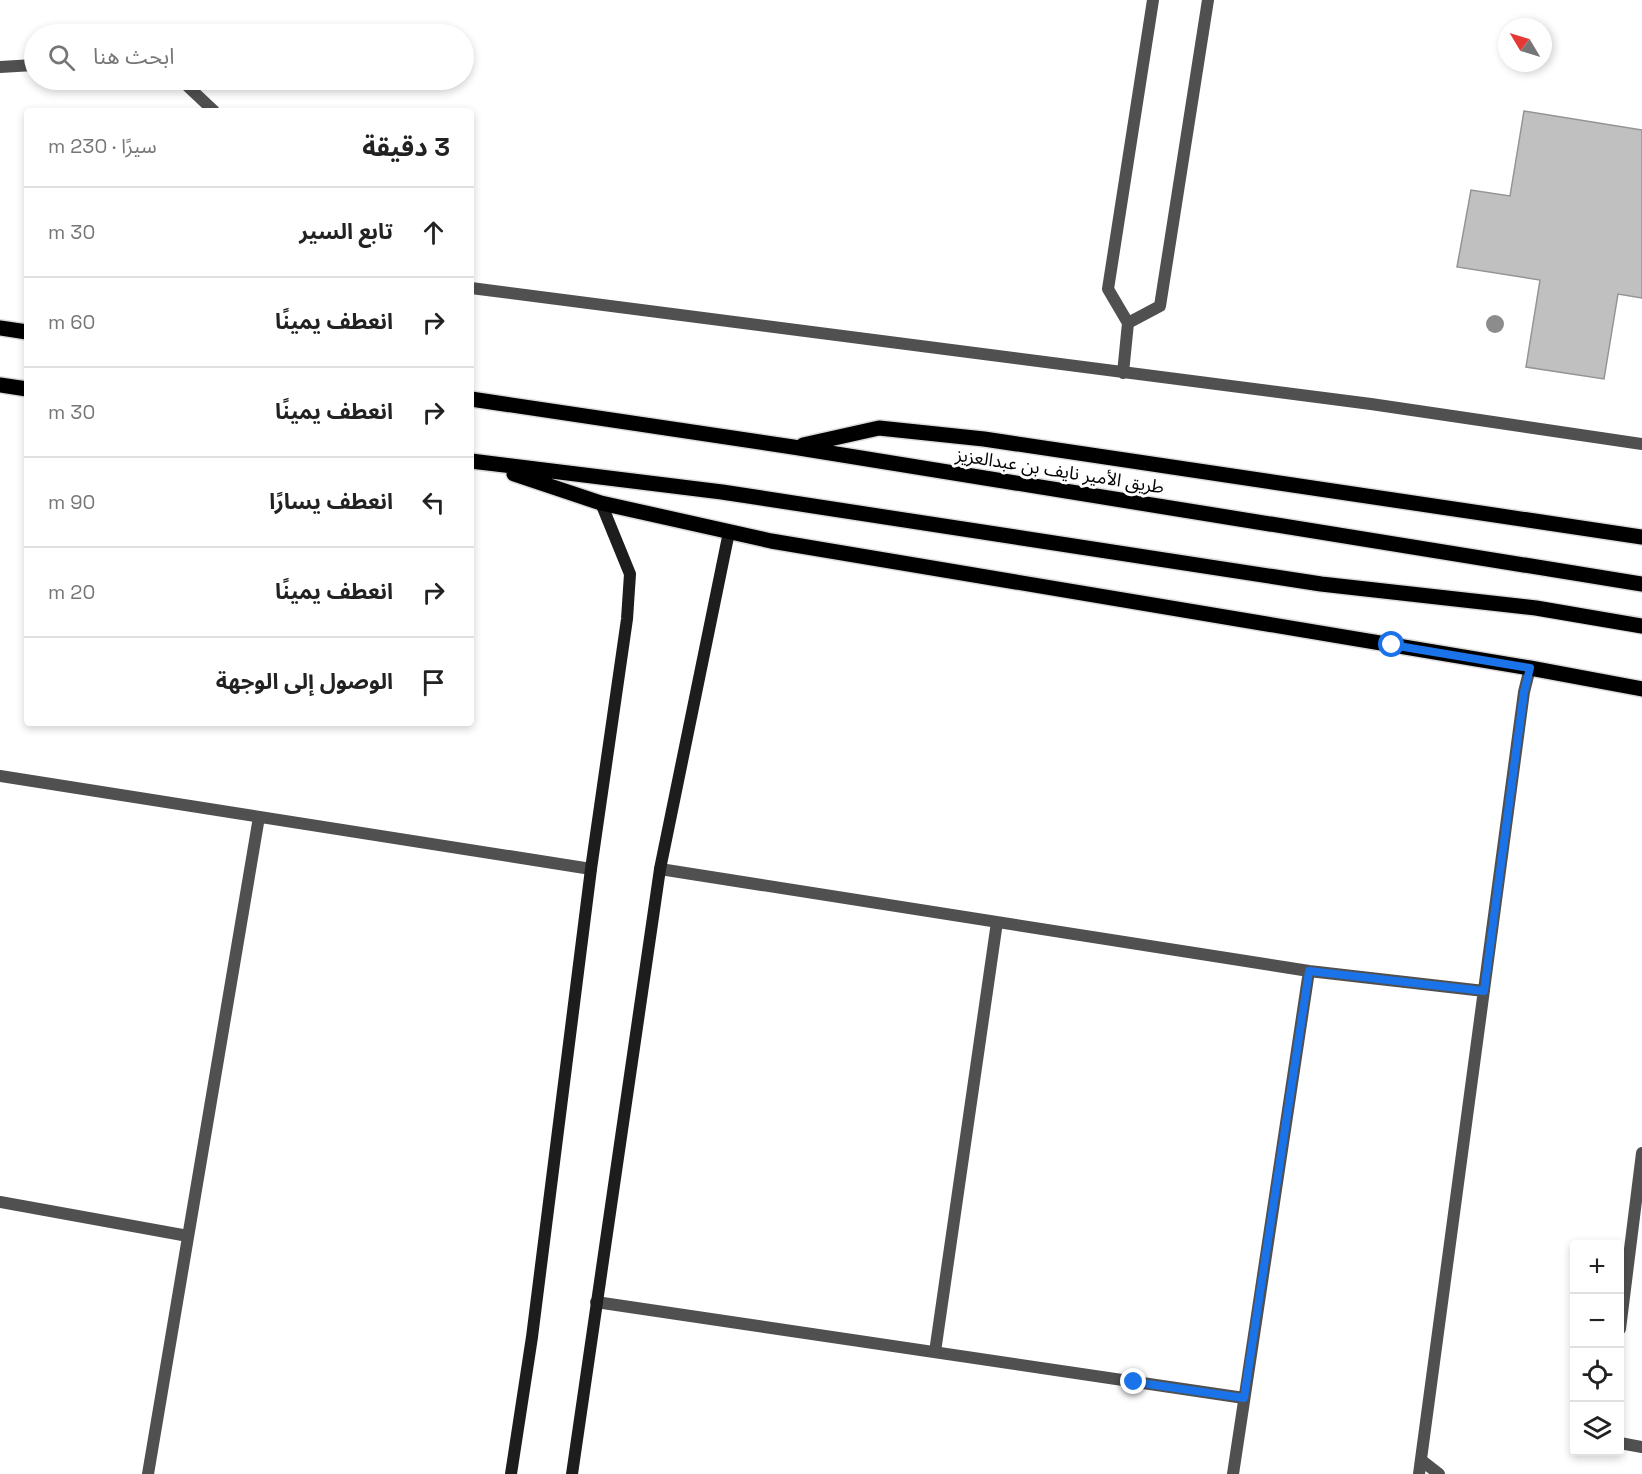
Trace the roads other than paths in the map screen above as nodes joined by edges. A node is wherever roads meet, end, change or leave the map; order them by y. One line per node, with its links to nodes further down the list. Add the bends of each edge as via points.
1 (1153, 0): 8 (street, via 1108,289)
2 (1208, 0): 8 (street, via 1160,306)
3 (24, 66): 4 (street)
4 (0, 67)
5 (191, 90): 6 (street)
6 (211, 108)
7 (474, 288): 11 (street)
8 (1128, 323): 11 (street)
9 (0, 328): 10 (main road)
10 (24, 332)
11 (1123, 373): 15 (street)
12 (0, 385): 13 (main road)
13 (24, 389)
14 (474, 399): 16 (main road, طريق الأمير نايف بن عبدالعزيز)
15 (1642, 444)
16 (793, 447): 20 (main road, via 879,428); 21 (main road, طريق الأمير نايف بن عبدالعزيز)
17 (477, 463): 18 (main road); 22 (main road, via 722,492 1321,584 1536,608)
18 (601, 503): 19 (main road); 28 (street, via 630,574 627,620)
19 (729, 532): 23 (main road); 27 (street)
20 (1642, 537)
21 (1642, 584)
22 (1642, 626)
23 (1530, 668): 24 (main road); 31 (street)
24 (1642, 689)
25 (0, 776): 26 (street)
26 (259, 817): 28 (street); 34 (street)
27 (660, 868): 29 (street); 36 (street)
28 (591, 869): 43 (street)
29 (997, 922): 30 (street); 37 (street)
30 (1309, 971): 31 (street); 38 (street)
31 (1484, 991): 41 (street)
32 (1642, 1153): 35 (street)
33 (0, 1202): 34 (street)
34 (188, 1236): 42 (street)
35 (1624, 1297)
36 (596, 1302): 37 (street); 44 (street)
37 (935, 1352): 38 (street)
38 (1244, 1398): 45 (street)
39 (1624, 1444): 40 (street)
40 (1642, 1447)
41 (1421, 1460): 46 (street); 47 (street)
42 (148, 1474)
43 (512, 1474)
44 (572, 1474)
45 (1233, 1474)
46 (1419, 1474)
47 (1440, 1474)

